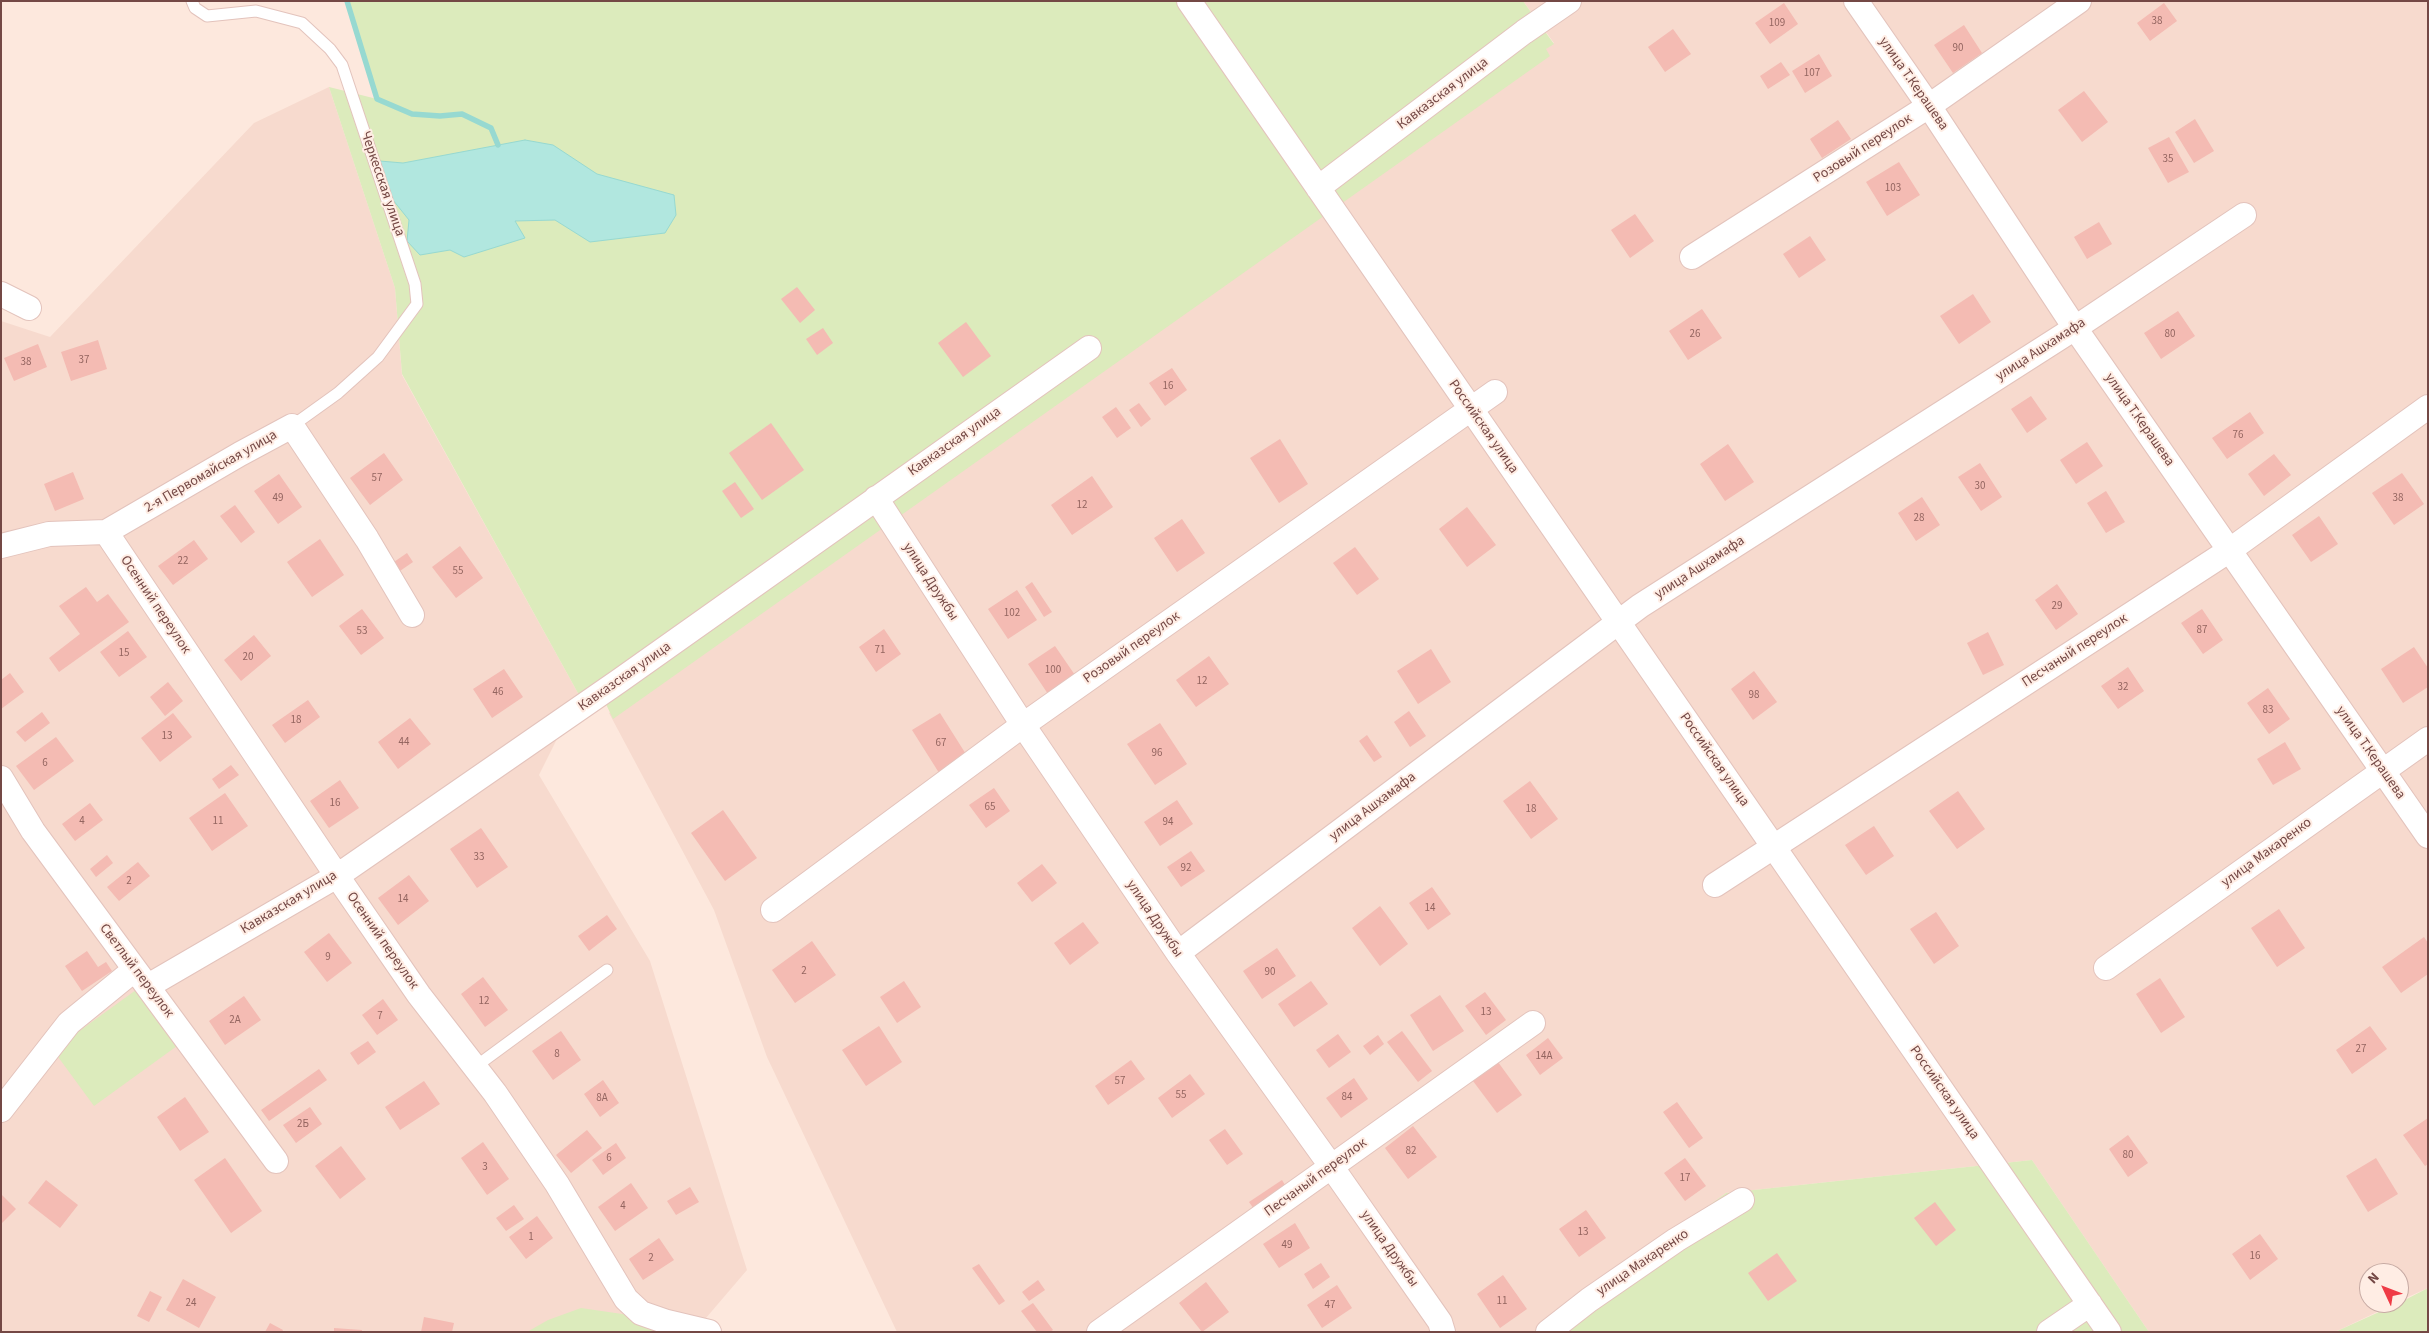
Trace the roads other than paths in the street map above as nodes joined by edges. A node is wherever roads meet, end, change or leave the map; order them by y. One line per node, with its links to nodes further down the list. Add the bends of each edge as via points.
1 (192, 1): 17 (lane, Черкесская улица, via 195,8 207,16 256,11 302,22 342,65 415,284 416,304 378,356 338,394)
2 (1189, 1): 7 (street, Российская улица)
3 (1569, 1): 7 (street, Кавказcкая улица)
4 (1856, 1): 6 (street, улица Т.Керашева)
5 (2079, 1): 6 (street, Розовый переулок)
6 (1929, 106): 9 (street, Розовый переулок); 12 (street, улица Т.Керашева)
7 (1318, 188): 16 (street, Российская улица)
8 (2244, 214): 12 (street, улица Ашхамафа)
9 (1692, 257)
10 (1, 294): 11 (street)
11 (29, 308)
12 (2075, 328): 21 (street, улица Т.Керашева); 23 (street, улица Ашхамафа)
13 (1089, 348): 18 (street, Кавказcкая улица)
14 (1495, 392): 16 (street, Розовый переулок)
15 (2428, 407): 21 (street, Песчаный переулок)
16 (1471, 409): 23 (street, Российская улица); 24 (street, Розовый переулок)
17 (292, 426): 19 (street, 2-я Первомайская улица); 22 (street, 2-я Первомайская улица, via 367,539)
18 (876, 498): 24 (street, улица Дружбы); 30 (street, Кавказcкая улица, via 619,682)
19 (106, 532): 20 (street, 2-я Первомайская улица, via 49,534); 30 (street, Осенний переулок)
20 (1, 546)
21 (2230, 550): 26 (street, улица Т.Керашева); 29 (street, Песчаный переулок)
22 (412, 615)
23 (1618, 623): 29 (street, Российская улица); 33 (street, улица Ашхамафа)
24 (1022, 726): 32 (street, Розовый переулок); 33 (street, улица Дружбы)
25 (2428, 739): 26 (street, улица Макаренко)
26 (2381, 771): 28 (street, улица Т.Керашева); 34 (street, улица Макаренко)
27 (1, 778): 36 (street, Светлый переулок, via 33,831)
28 (2428, 836)
29 (1774, 847): 31 (street, Песчаный переулок); 43 (street, Российская улица)
30 (337, 876): 36 (street, Кавказcкая улица); 38 (street, Осенний переулок, via 419,995)
31 (1715, 885)
32 (773, 910)
33 (1178, 953): 41 (street, улица Дружбы)
34 (2106, 968)
35 (608, 970): 38 (lane)
36 (141, 978): 39 (street, Кавказcкая улица, via 105,991 69,1022); 40 (street, Светлый переулок)
37 (1533, 1023): 41 (street, Песчаный переулок)
38 (475, 1067): 44 (street, Осенний переулок, via 557,1184 626,1299 641,1313)
39 (1, 1110)
40 (276, 1161)
41 (1332, 1166): 45 (street, Песчаный переулок); 46 (street, улица Дружбы, via 1440,1322)
42 (1742, 1200): 47 (street, улица Макаренко, via 1676,1240)
43 (2090, 1304): 48 (street); 49 (street, Российская улица)
44 (709, 1332)
45 (1099, 1332)
46 (1443, 1332)
47 (1548, 1332)
48 (2049, 1332)
49 (2109, 1332)

